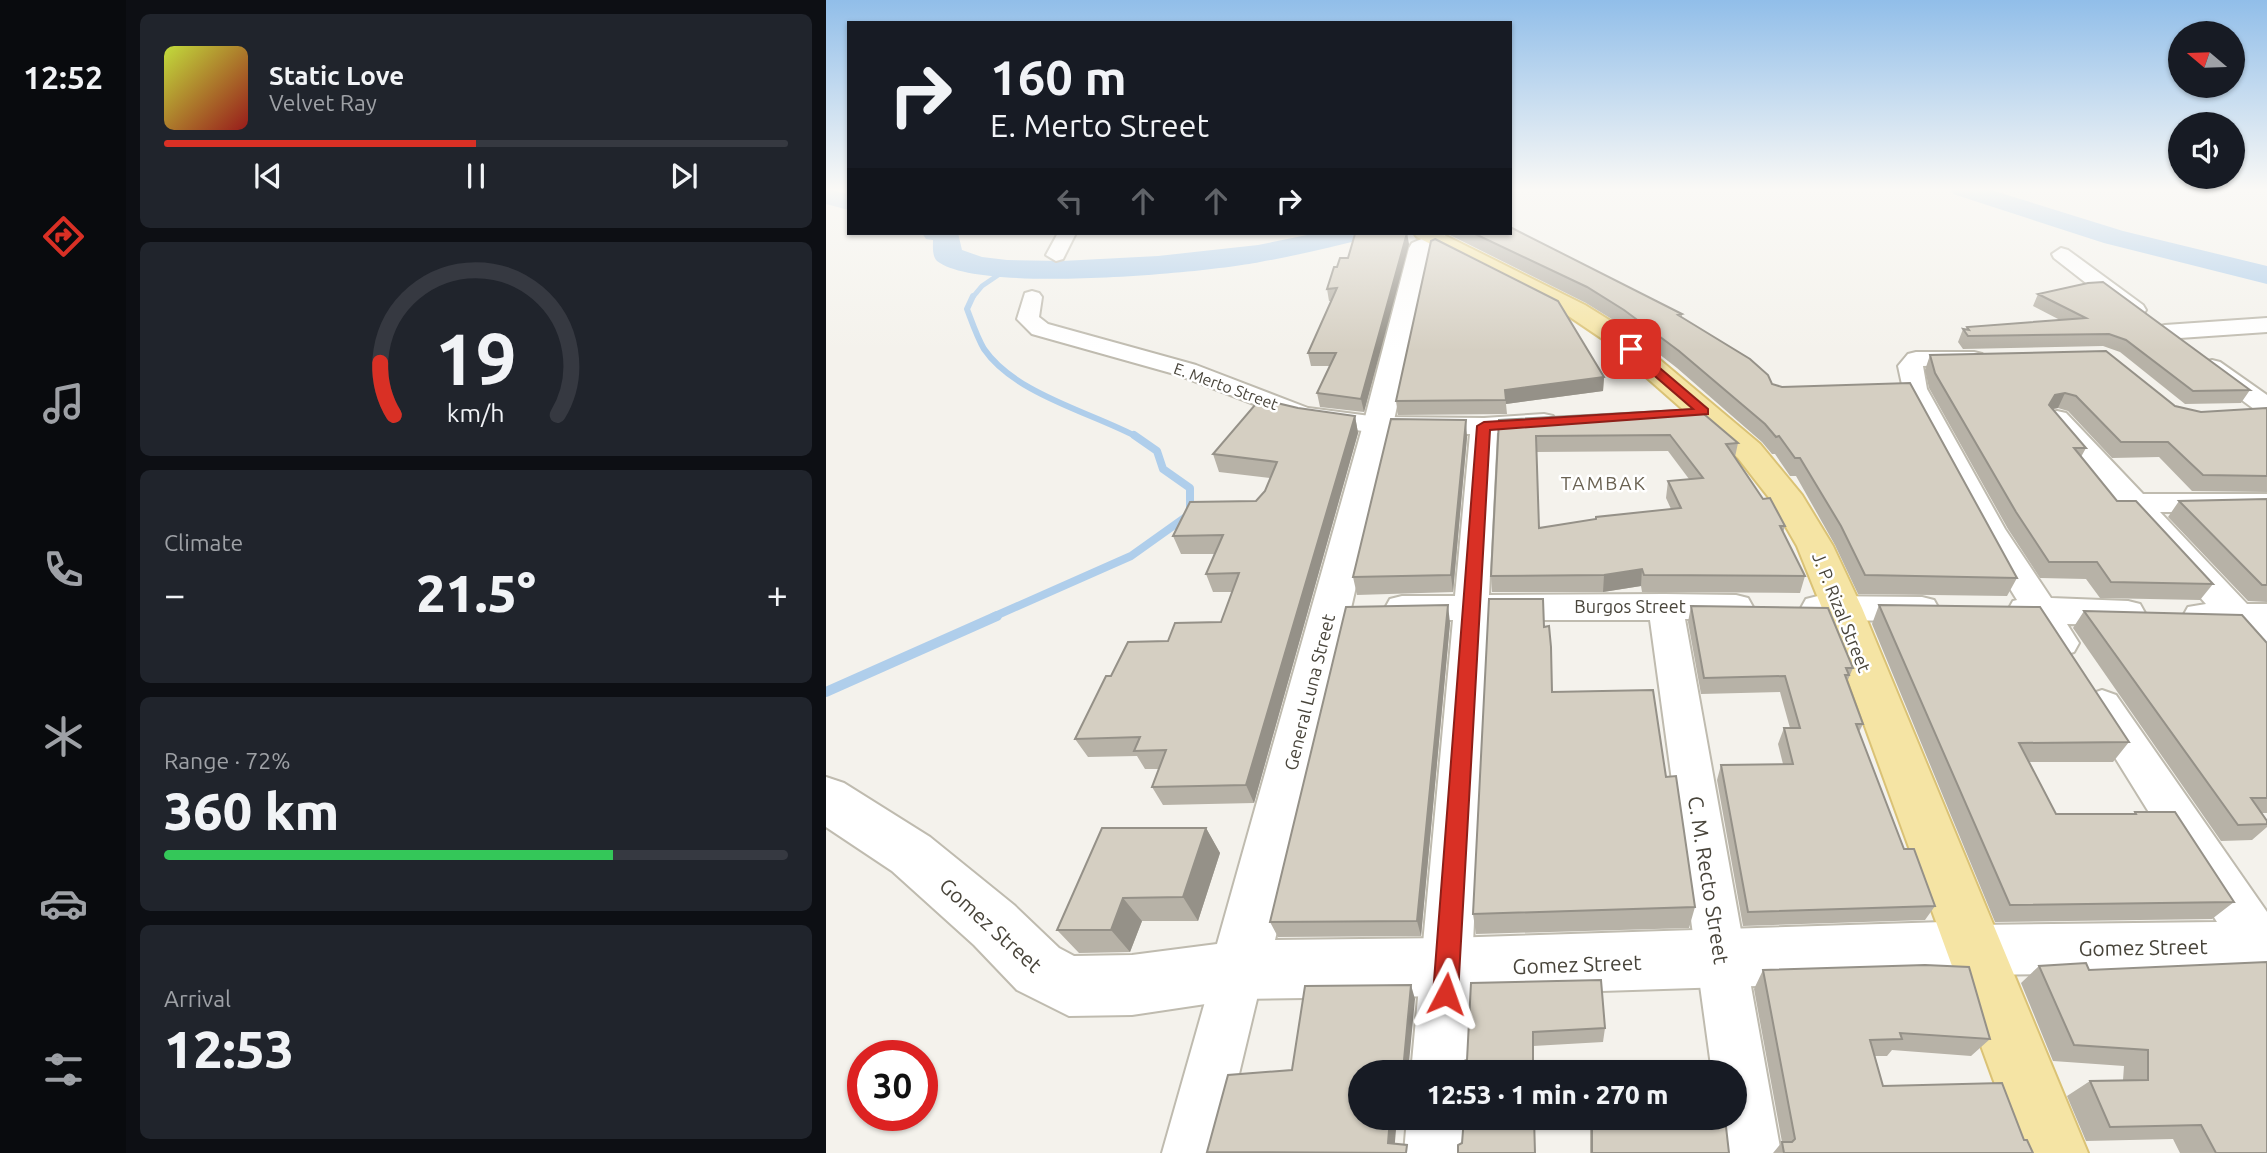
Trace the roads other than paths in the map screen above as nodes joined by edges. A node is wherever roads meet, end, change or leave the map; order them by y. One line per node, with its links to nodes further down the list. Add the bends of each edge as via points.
1 (1062, 243): 5 (street)
2 (1424, 243): 16 (street, General Luna Street)
3 (1443, 243): 11 (main road, J. P. Rizal Street, via 1576,310 1613,334)
4 (2061, 254): 8 (street)
5 (1056, 255)
6 (1032, 297): 16 (street, E. Merto Street, via 1028,319 1040,329 1187,370 1303,415)
7 (2267, 325): 8 (street)
8 (2165, 332): 10 (street)
9 (1998, 359): 25 (street, via 1916,359 1901,390 1990,530)
10 (2267, 409): 12 (street)
11 (1703, 412): 13 (street); 22 (main road, J. P. Rizal Street, via 1749,452 1785,495 1815,546)
12 (2242, 413)
13 (1663, 414)
14 (2057, 419): 18 (street)
15 (1569, 420): 17 (street, E. Merto Street)
16 (1378, 425): 17 (street, E. Merto Street); 24 (street, General Luna Street)
17 (1484, 426): 21 (street)
18 (2133, 503): 19 (street); 26 (street)
19 (2267, 503)
20 (1665, 606): 21 (street, Burgos Street); 22 (street, Burgos Street); 31 (street, C. M. Recto Street)
21 (1470, 607): 24 (street, Burgos Street); 32 (street)
22 (1842, 608): 23 (street, Burgos Street); 30 (main road, J. P. Rizal Street)
23 (1947, 609)
24 (1329, 610): 33 (street, General Luna Street)
25 (2020, 610): 26 (street); 29 (street)
26 (2252, 617): 27 (street)
27 (2267, 648)
28 (826, 799): 33 (street, Gomez Street, via 911,854 1038,970 1069,986 1132,985)
29 (2265, 949): 30 (street, Gomez Street)
30 (1975, 950): 31 (street, Gomez Street); 39 (main road, J. P. Rizal Street)
31 (1722, 960): 32 (street, Gomez Street); 38 (street, C. M. Recto Street)
32 (1447, 967): 33 (street, Gomez Street); 34 (street)
33 (1239, 970): 36 (street, General Luna Street)
34 (1440, 1060)
35 (1435, 1130): 37 (street)
36 (1191, 1153)
37 (1433, 1153)
38 (1752, 1153)
39 (2054, 1153)

